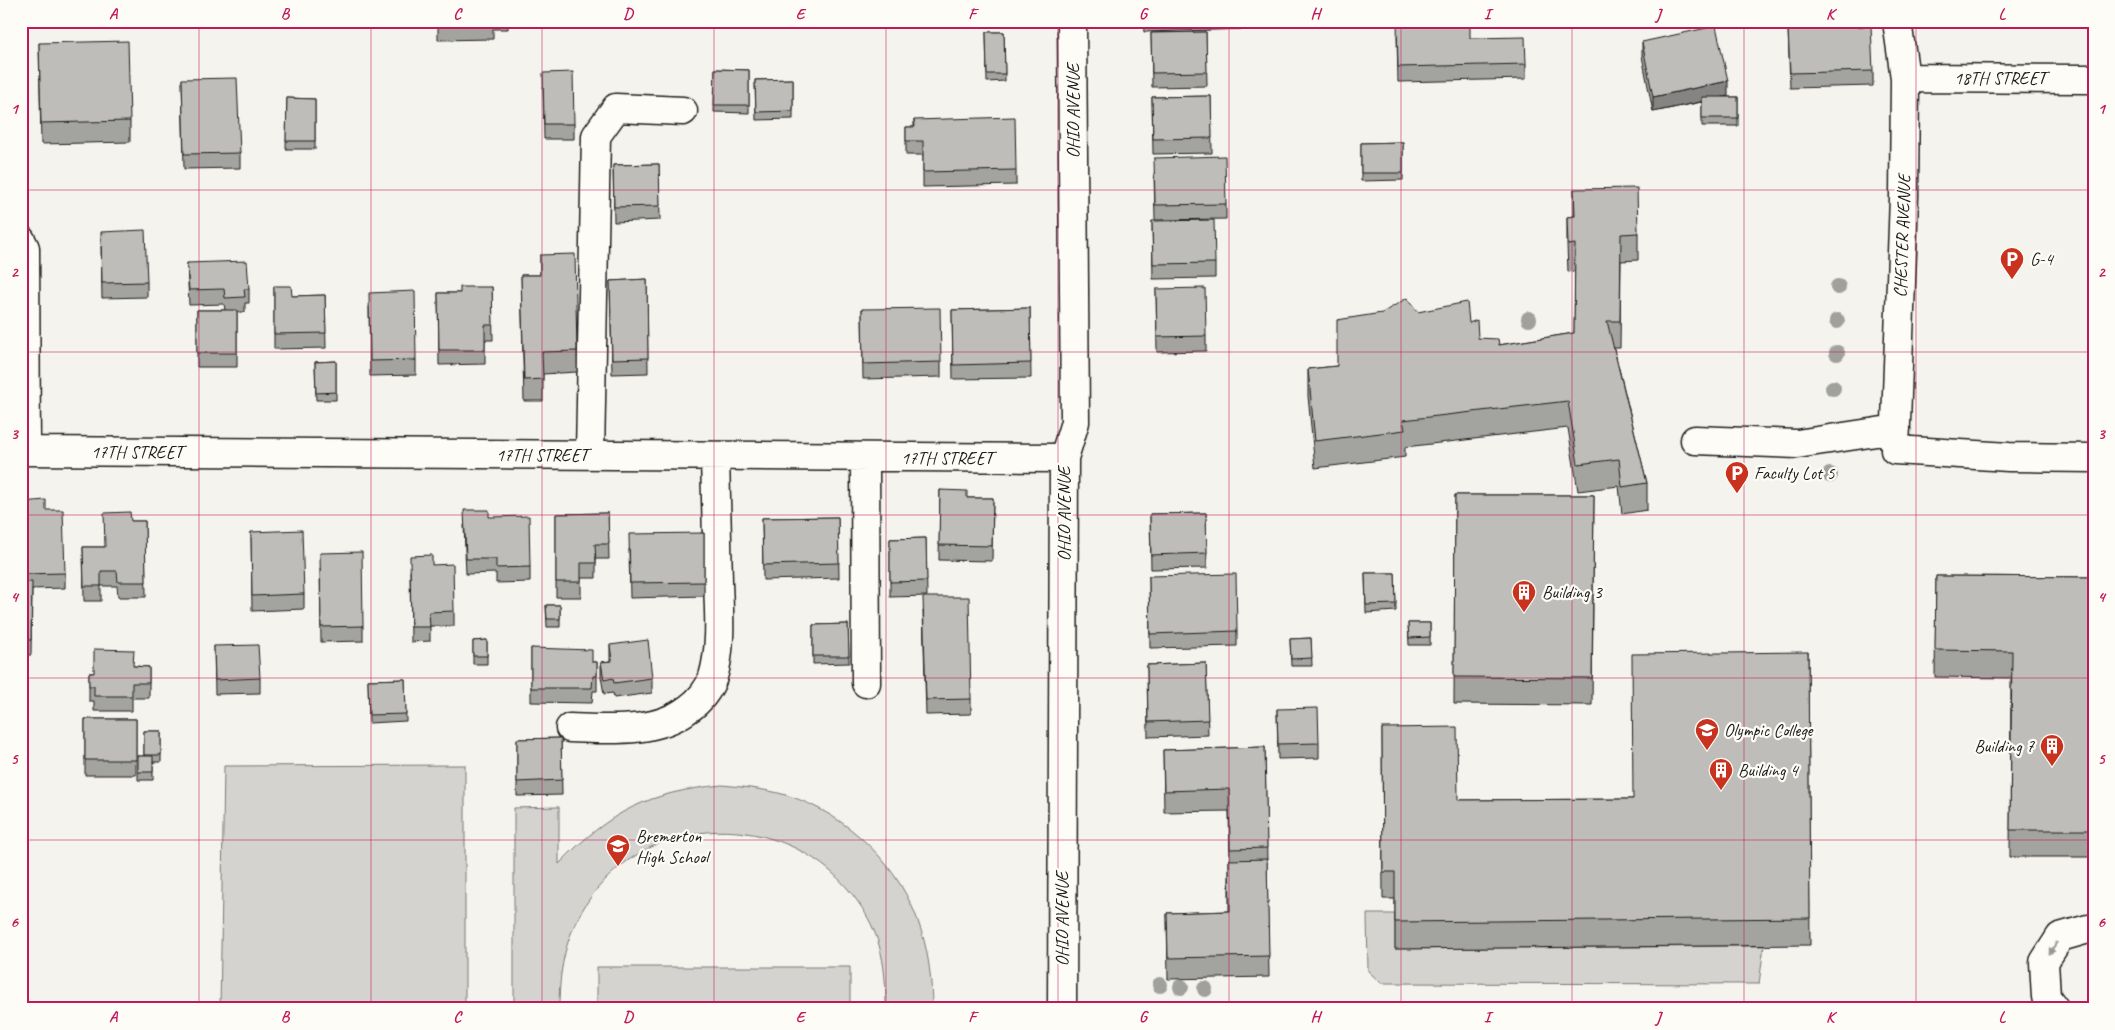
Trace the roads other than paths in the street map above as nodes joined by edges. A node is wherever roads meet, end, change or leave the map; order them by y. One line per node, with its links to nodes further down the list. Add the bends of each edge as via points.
1 (1072, 21): 13 (street, OHIO AVENUE, via 1075,422)
2 (1897, 21): 3 (street, CHESTER AVENUE)
3 (1905, 78): 4 (street, 18TH STREET); 8 (street, CHESTER AVENUE)
4 (2094, 79)
5 (683, 110): 10 (street, via 616,108 596,136)
6 (21, 240): 9 (street, via 25,248)
7 (1695, 440): 8 (street, via 1797,444)
8 (1896, 440): 14 (street, via 2009,457)
9 (24, 451): 10 (street, 17TH STREET)
10 (590, 455): 11 (street, 17TH STREET)
11 (715, 456): 12 (street, 17TH STREET); 16 (street, via 719,617 717,654 708,689 687,710 651,726)
12 (865, 457): 13 (street, 17TH STREET); 15 (street)
13 (1064, 458): 18 (street, OHIO AVENUE)
14 (2094, 458)
15 (866, 683)
16 (570, 728)
17 (2094, 930): 19 (street, one-way to 19, via 2060,937 2044,962 2046,997)
18 (1062, 1009)
19 (2055, 1009)

